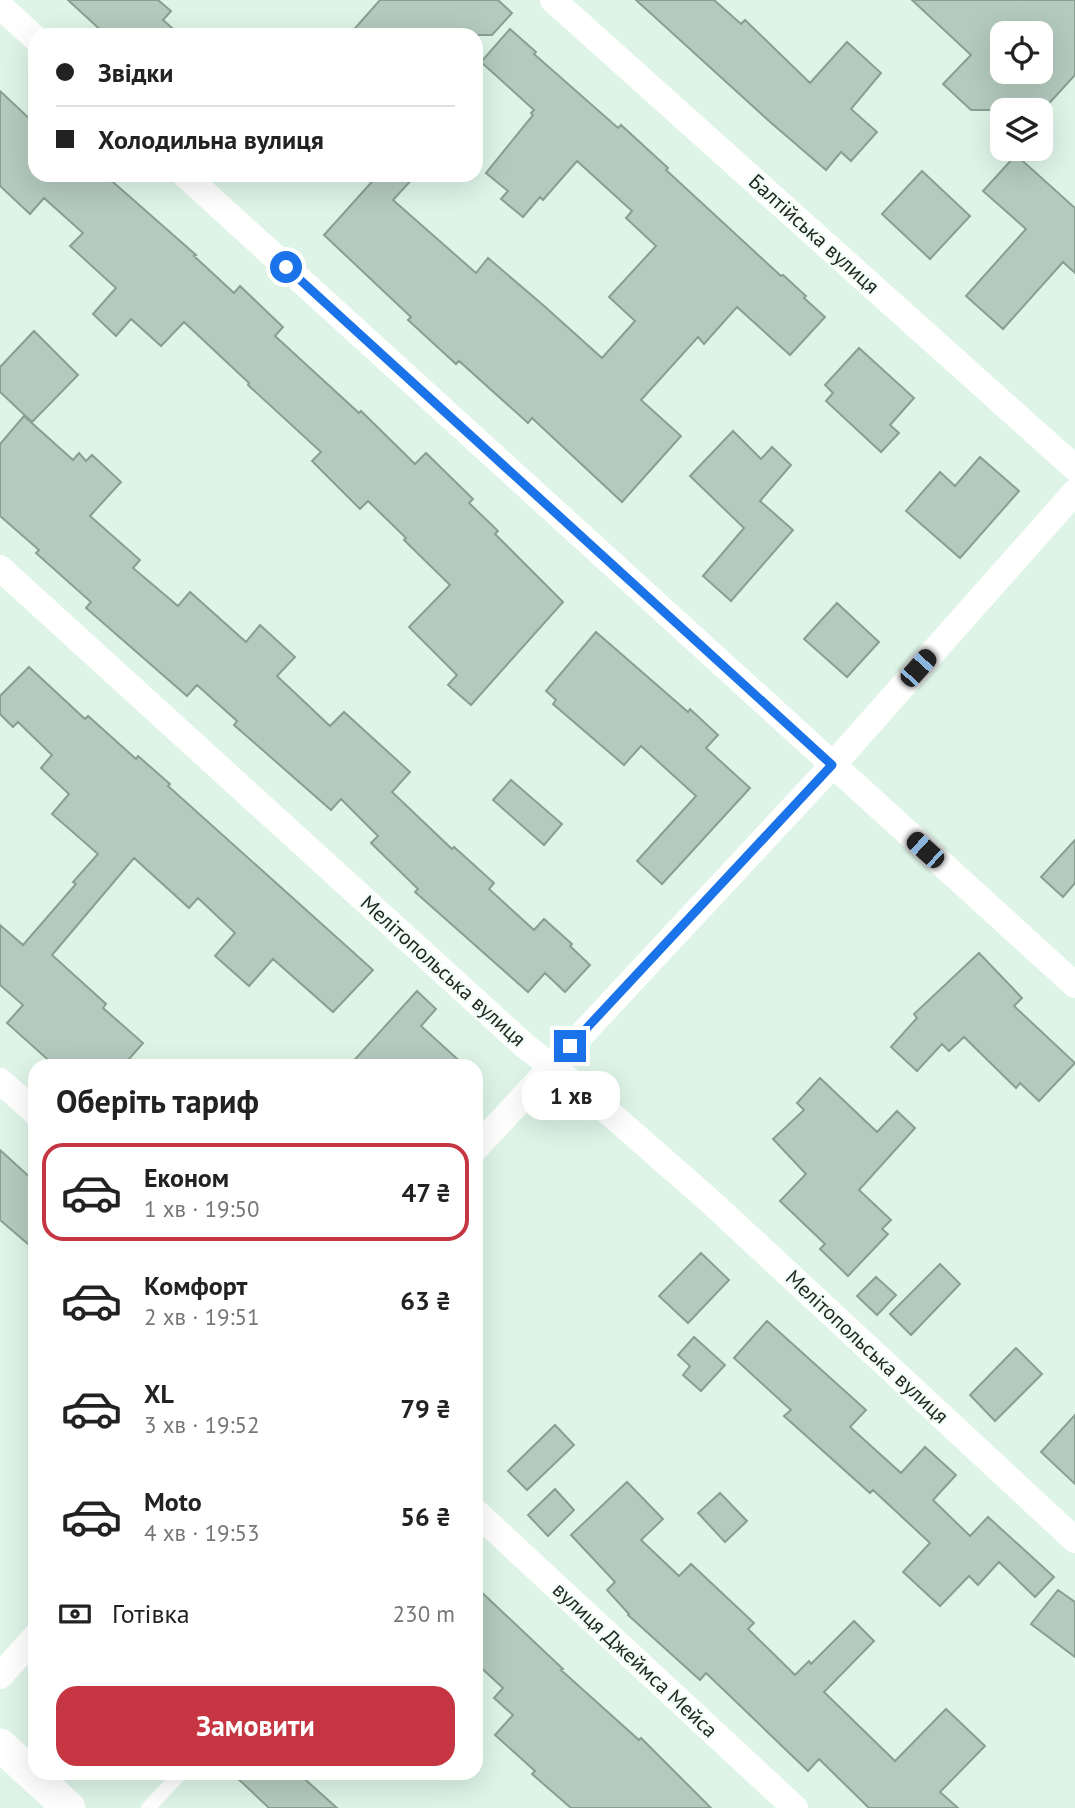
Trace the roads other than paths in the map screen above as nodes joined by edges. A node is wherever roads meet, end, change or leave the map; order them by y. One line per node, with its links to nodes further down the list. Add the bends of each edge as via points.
1 (553, 0): 5 (street, Балтійська вулиця)
2 (0, 6): 3 (street)
3 (28, 32)
4 (193, 182): 8 (street)
5 (1075, 468)
6 (1075, 492): 8 (street)
7 (0, 568): 10 (street, Мелітопольська вулиця)
8 (832, 765): 9 (street); 10 (street)
9 (1075, 985)
10 (551, 1066): 13 (street); 15 (street, Мелітопольська вулиця, via 711,1202)
11 (0, 1081): 12 (street)
12 (28, 1106)
13 (483, 1141)
14 (483, 1518): 24 (street, вулиця Джеймса Мейса)
15 (1075, 1540)
16 (28, 1645): 17 (street)
17 (0, 1676)
18 (0, 1745): 19 (street)
19 (28, 1771)
20 (38, 1780): 22 (street)
21 (174, 1780): 23 (lane)
22 (69, 1808)
23 (148, 1808)
24 (795, 1808)

